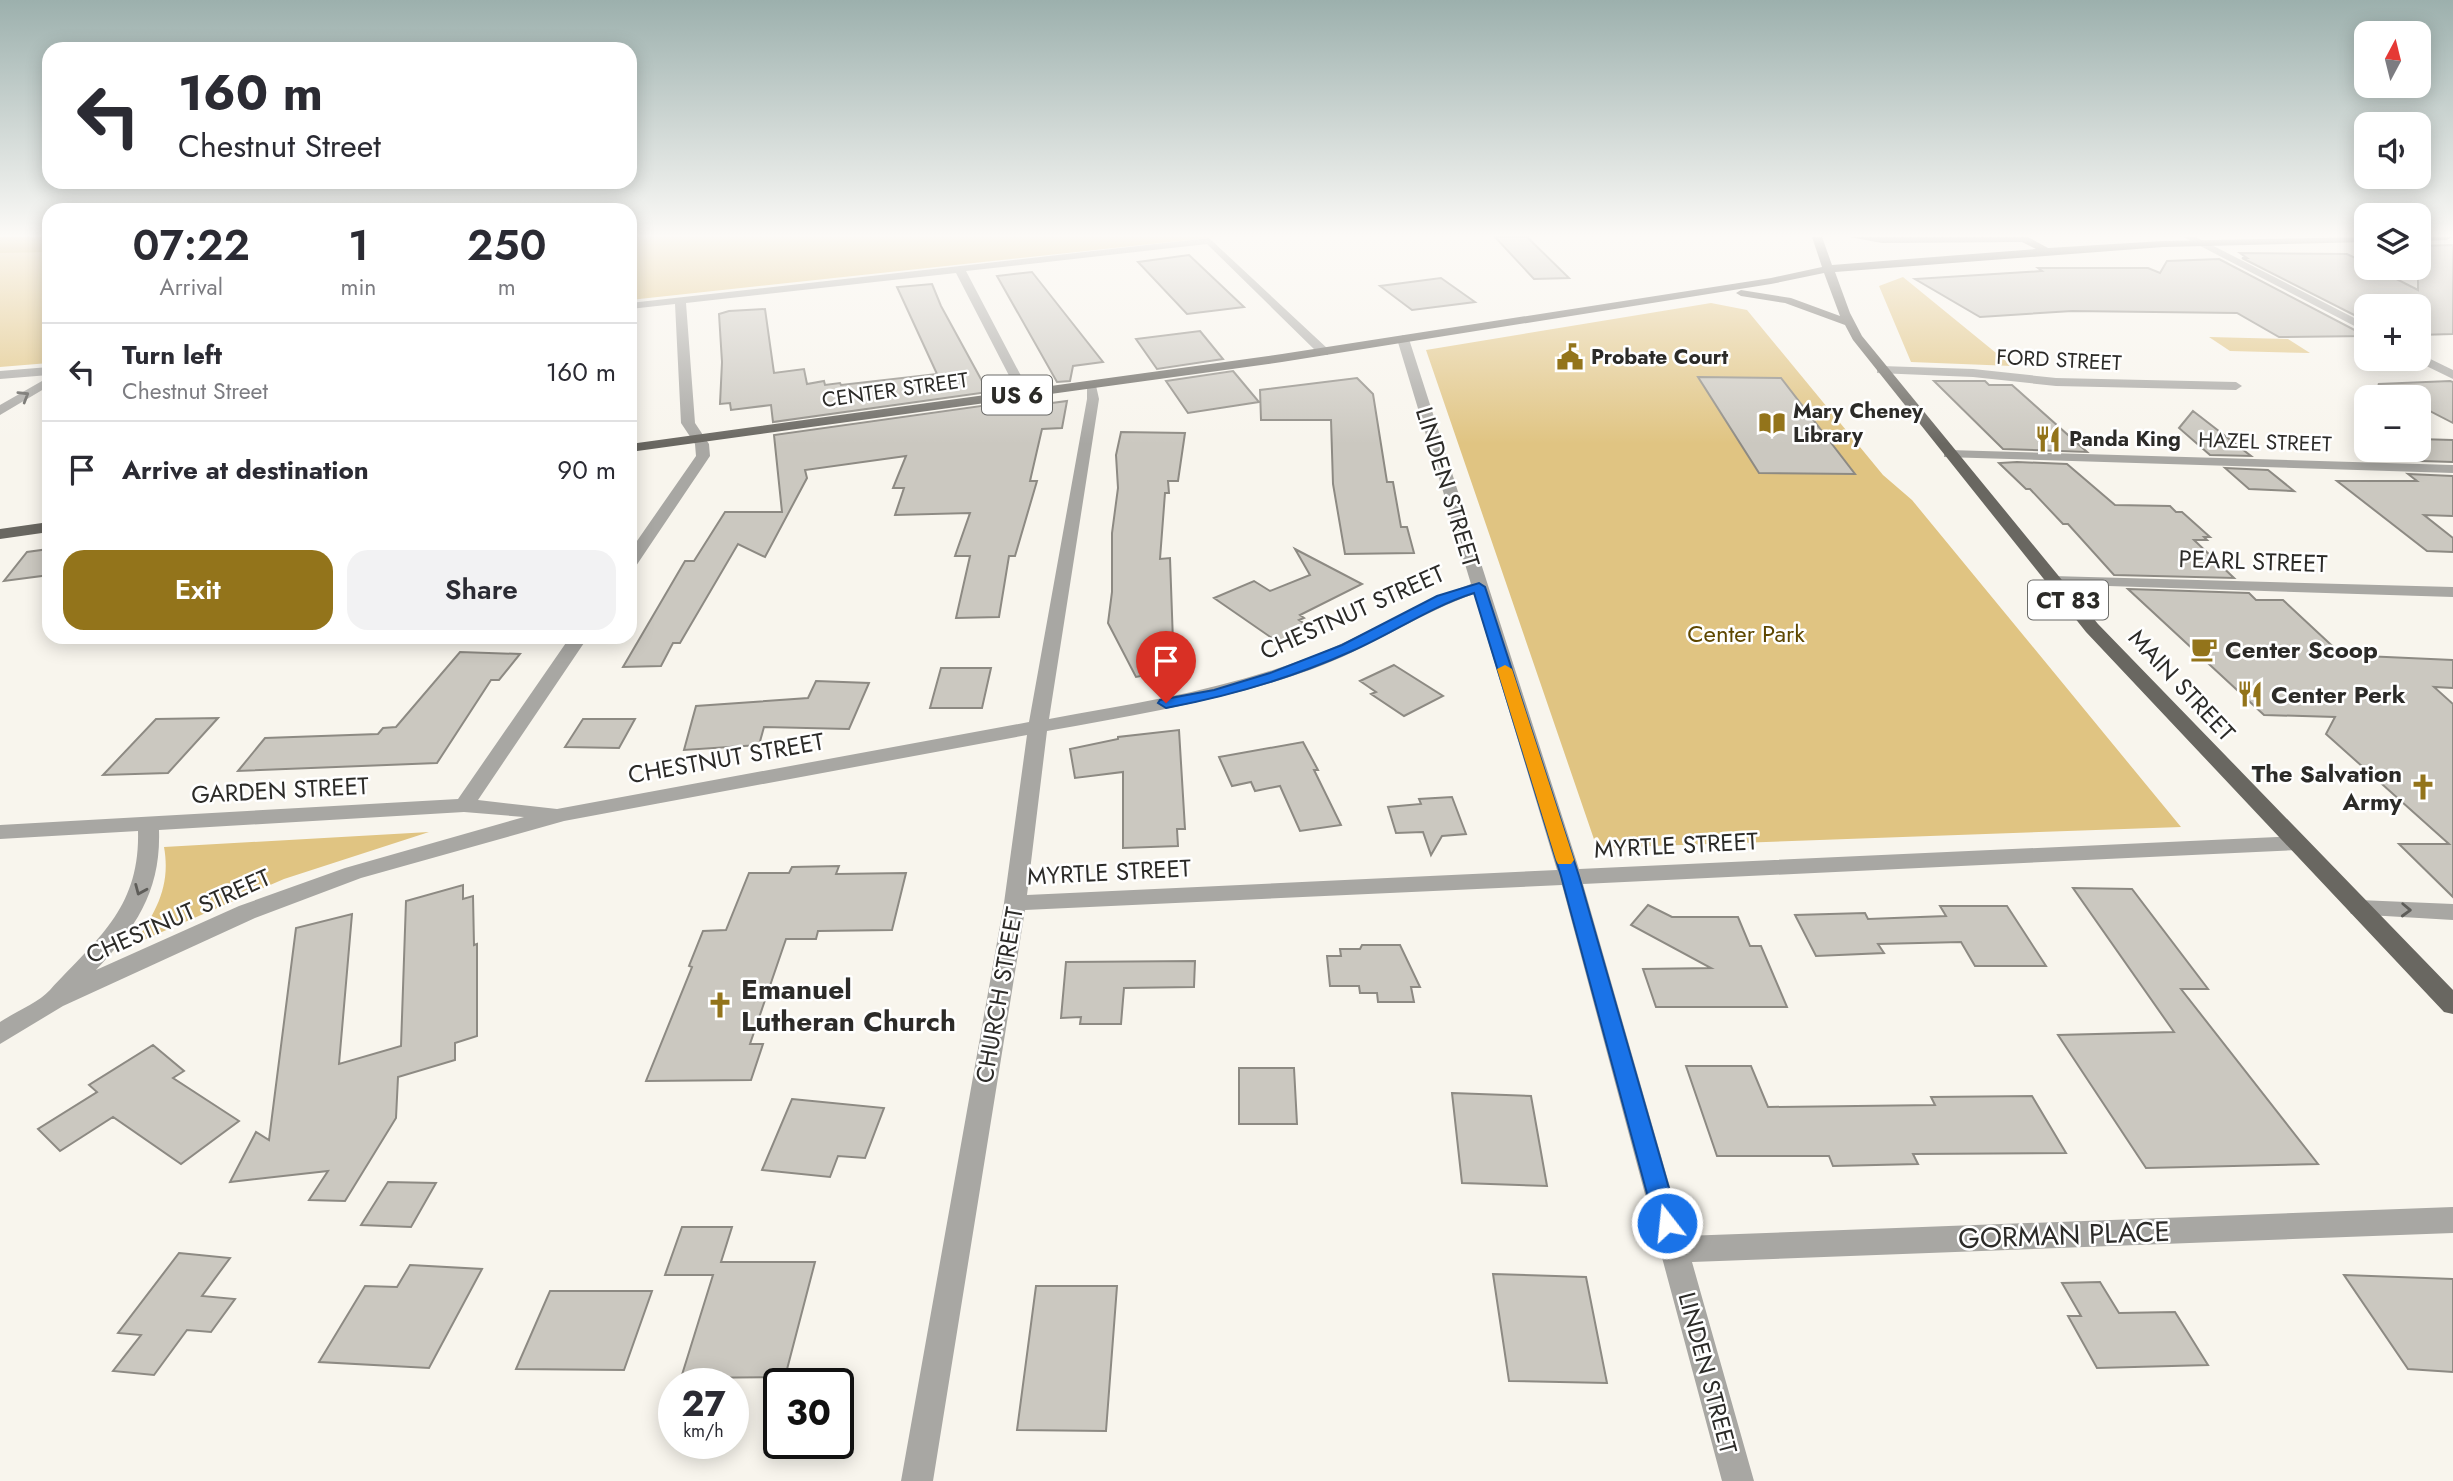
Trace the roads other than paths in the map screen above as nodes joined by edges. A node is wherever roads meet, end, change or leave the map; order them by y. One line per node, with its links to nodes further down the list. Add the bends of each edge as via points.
1 (680, 306): 22 (street, via 688,423)
2 (979, 306): 20 (street)
3 (1276, 306): 11 (street)
4 (1613, 306): 10 (main road, CENTER STREET / US 6)
5 (1803, 306): 8 (main road)
6 (1842, 306): 8 (main road, MAIN STREET / CT 83)
7 (2320, 306): 9 (street)
8 (1849, 323): 13 (main road, MAIN STREET / CT 83)
9 (2354, 324)
10 (1403, 339): 11 (main road, CENTER STREET / US 6); 30 (street, LINDEN STREET)
11 (1324, 352): 17 (main road, CENTER STREET / US 6)
12 (2431, 364): 16 (street)
13 (1881, 370): 19 (street, FORD STREET, via 2056,382); 24 (main road, MAIN STREET / CT 83)
14 (42, 372): 15 (street)
15 (0, 375)
16 (2453, 375)
17 (1091, 384): 20 (main road, CENTER STREET / US 6); 33 (street, CHURCH STREET, via 1093,400)
18 (42, 385): 21 (street, one-way to 18)
19 (2236, 386)
20 (1024, 393): 22 (main road, CENTER STREET / US 6)
21 (0, 411)
22 (698, 438): 23 (main road, CENTER STREET / US 6); 28 (street, via 703,456)
23 (637, 447)
24 (1949, 454): 25 (street, HAZEL STREET); 29 (main road, MAIN STREET / CT 83)
25 (2453, 469)
26 (42, 528): 27 (main road)
27 (0, 534)
28 (637, 553)
29 (2052, 581): 31 (street, PEARL STREET); 38 (main road, MAIN STREET / CT 83)
30 (1479, 587): 33 (street, CHESTNUT STREET, via 1441,599 1347,648 1276,676 1216,694); 39 (street, LINDEN STREET)
31 (2453, 592)
32 (574, 644): 34 (street)
33 (1038, 727): 35 (street, CHESTNUT STREET); 40 (street, CHURCH STREET)
34 (464, 805): 35 (street, GARDEN STREET); 36 (street, GARDEN STREET)
35 (564, 814): 43 (street, CHESTNUT STREET, via 353,873 247,912)
36 (148, 824): 37 (street, GARDEN STREET); 43 (street, one-way to 43, via 150,849 144,881 126,922)
37 (0, 832)
38 (2297, 843): 39 (street, MYRTLE STREET); 41 (main road, MAIN STREET / CT 83)
39 (1570, 876): 40 (street, MYRTLE STREET); 47 (street, LINDEN STREET)
40 (1015, 903): 48 (street, CHURCH STREET)
41 (2359, 908): 42 (street, one-way to 42); 44 (main road, MAIN STREET / CT 83)
42 (2453, 912)
43 (55, 999): 45 (street, CHESTNUT STREET)
44 (2453, 1004)
45 (0, 1034)
46 (2453, 1220): 47 (street, GORMAN PLACE)
47 (1674, 1250): 49 (street, LINDEN STREET)
48 (917, 1481)
49 (1738, 1481)

